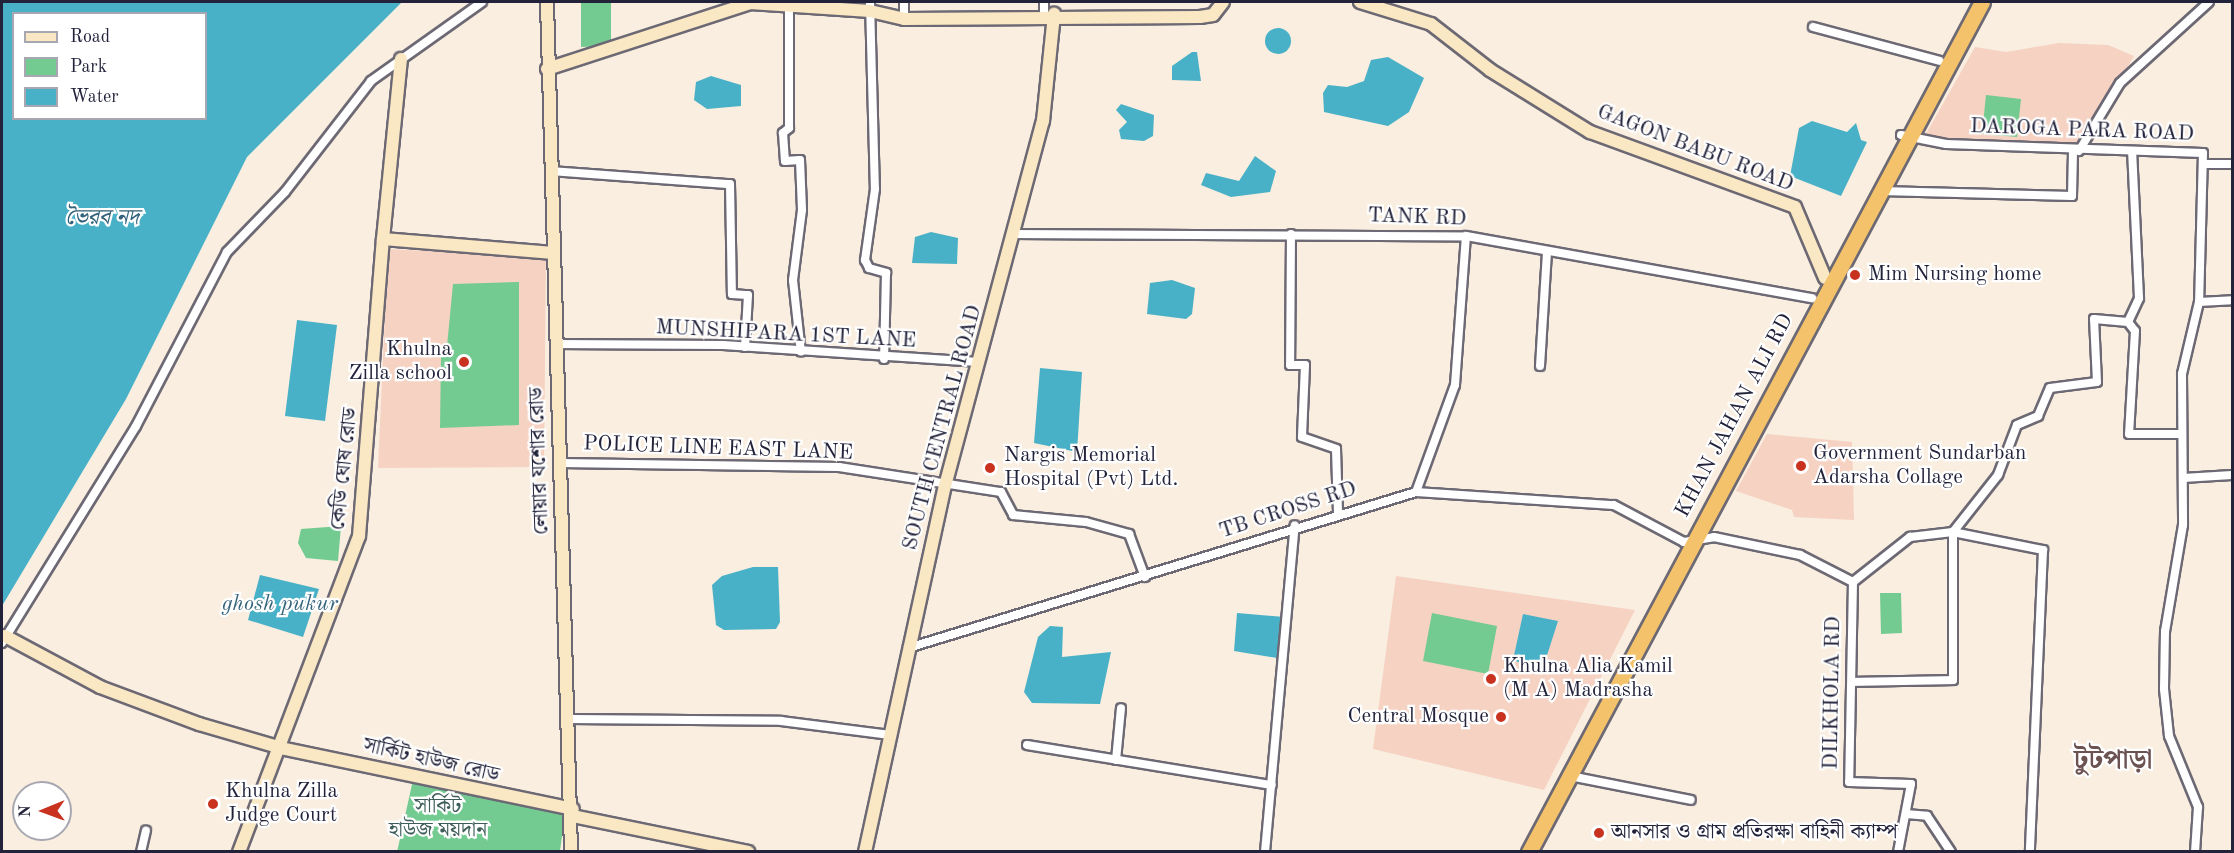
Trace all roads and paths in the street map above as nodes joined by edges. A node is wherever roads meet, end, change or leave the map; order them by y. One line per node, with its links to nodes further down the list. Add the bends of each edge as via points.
1 (482, 2): 17 (street)
2 (548, 2): 19 (street, লোয়ার যশোর রোড)
3 (904, 2): 15 (street)
4 (1044, 2): 14 (street)
5 (1223, 2): 14 (street, via 1213,15 1200,17)
6 (1360, 2): 33 (street, GAGON BABU ROAD, via 1431,24 1490,70 1590,132 1796,207)
7 (1972, 2): 18 (highway, KHAN JAHAN ALI RD)
8 (1982, 2): 20 (highway, KHAN JAHAN ALI RD)
9 (2209, 2): 21 (street, via 2120,83)
10 (744, 3): 11 (street); 13 (street)
11 (789, 3): 12 (street); 40 (street, via 789,128 783,133 784,161 800,160 802,210 793,280)
12 (870, 6): 15 (street); 41 (street, via 875,189 866,260 869,268 886,273)
13 (723, 7): 19 (street)
14 (1049, 15): 15 (street); 27 (street, SOUTH CENTRAL ROAD, via 1044,121)
15 (904, 19)
16 (1813, 27): 18 (street)
17 (401, 59): 30 (street, কেডি ঘোষ রোড); 56 (street, via 371,81 285,192 227,252 136,426)
18 (1941, 61): 20 (highway, KHAN JAHAN ALI RD)
19 (547, 69): 25 (street, লোয়ার যশোর রোড)
20 (1906, 136): 21 (street, DAROGA PARA ROAD, via 1946,144); 26 (highway, KHAN JAHAN ALI RD); 33 (highway, KHAN JAHAN ALI RD)
21 (2076, 151): 22 (street, DAROGA PARA ROAD); 26 (street, via 2072,196)
22 (2132, 152): 23 (street, DAROGA PARA ROAD, via 2203,153); 37 (street, via 2139,298)
23 (2203, 164): 24 (street); 36 (street, DAROGA PARA ROAD)
24 (2232, 164)
25 (550, 171): 32 (street, লোয়ার যশোর রোড); 39 (street, via 730,184 732,294 748,295)
26 (1881, 191): 53 (highway, KHAN JAHAN ALI RD)
27 (1016, 234): 28 (street, TANK RD); 42 (street, SOUTH CENTRAL ROAD)
28 (1291, 234): 29 (street, TANK RD); 50 (street, via 1290,365 1305,365 1302,437 1336,449)
29 (1466, 236): 31 (street, TANK RD); 49 (street, via 1455,385)
30 (383, 239): 32 (street); 63 (street, কেডি ঘোষ রোড, via 359,536)
31 (1547, 252): 34 (street, TANK RD); 43 (street)
32 (553, 253): 38 (street, লোয়ার যশোর রোড)
33 (1825, 278): 34 (highway, KHAN JAHAN ALI RD)
34 (1812, 298): 53 (highway, KHAN JAHAN ALI RD)
35 (2232, 300): 36 (street)
36 (2199, 302): 44 (street, DAROGA PARA ROAD, via 2182,374)
37 (2128, 322): 44 (street, via 2134,331 2129,434); 52 (street, via 2094,319 2097,382 2050,388 2037,416 2017,425 1998,475)
38 (555, 344): 39 (street, MUNSHIPARA 1ST LANE); 45 (street, লোয়ার যশোর রোড)
39 (745, 347): 40 (street, MUNSHIPARA 1ST LANE)
40 (801, 352): 41 (street, MUNSHIPARA 1ST LANE)
41 (884, 359): 42 (street, MUNSHIPARA 1ST LANE)
42 (978, 362): 48 (street, SOUTH CENTRAL ROAD)
43 (1540, 366)
44 (2181, 434): 47 (street, DAROGA PARA ROAD)
45 (560, 463): 48 (street, POLICE LINE EAST LANE, via 839,467); 60 (street, লোয়ার যশোর রোড)
46 (2232, 475): 47 (street)
47 (2183, 478): 82 (street, DAROGA PARA ROAD, via 2164,689 2169,736 2198,807)
48 (945, 486): 54 (street, POLICE LINE EAST LANE, via 1001,492 1013,515 1086,522 1129,534); 57 (street, SOUTH CENTRAL ROAD)
49 (1416, 492): 50 (street, TB CROSS RD); 53 (street, TB CROSS RD, via 1614,505)
50 (1338, 512): 51 (street, TB CROSS RD)
51 (1294, 525): 54 (street, TB CROSS RD); 66 (street)
52 (1953, 532): 55 (street, via 1910,537); 58 (street, via 1953,680); 81 (street, via 2043,550)
53 (1689, 540): 55 (street, TB CROSS RD, via 1800,555); 65 (highway, KHAN JAHAN ALI RD); 77 (highway, KHAN JAHAN ALI RD)
54 (1145, 577): 57 (street, TB CROSS RD)
55 (1853, 582): 58 (street, DILKHOLA RD)
56 (3, 639): 63 (street, সার্কিট হাউজ রোড, via 100,687)
57 (908, 648): 61 (street, SOUTH CENTRAL ROAD)
58 (1852, 682): 69 (street, DILKHOLA RD, via 1849,782 1911,784)
59 (1121, 708): 64 (street)
60 (570, 719): 61 (street, via 781,721); 68 (street, লোয়ার যশোর রোড)
61 (890, 735): 75 (street, SOUTH CENTRAL ROAD)
62 (1027, 745): 64 (street)
63 (281, 748): 68 (street, সার্কিট হাউজ রোড); 72 (street, কেডি ঘোষ রোড)
64 (1116, 760): 66 (street)
65 (1570, 776): 67 (street); 78 (highway, KHAN JAHAN ALI RD)
66 (1272, 785): 76 (street)
67 (1691, 800)
68 (573, 812): 73 (street, লোয়ার যশোর রোড); 74 (street, সার্কিট হাউজ রোড)
69 (1906, 814): 79 (street, DILKHOLA RD); 80 (street, via 1927,816)
70 (146, 831): 71 (street)
71 (141, 852)
72 (239, 852)
73 (571, 852)
74 (748, 852)
75 (865, 852)
76 (1265, 852)
77 (1520, 852)
78 (1529, 852)
79 (1898, 852)
80 (1951, 852)
81 (2030, 852)
82 (2195, 852)

